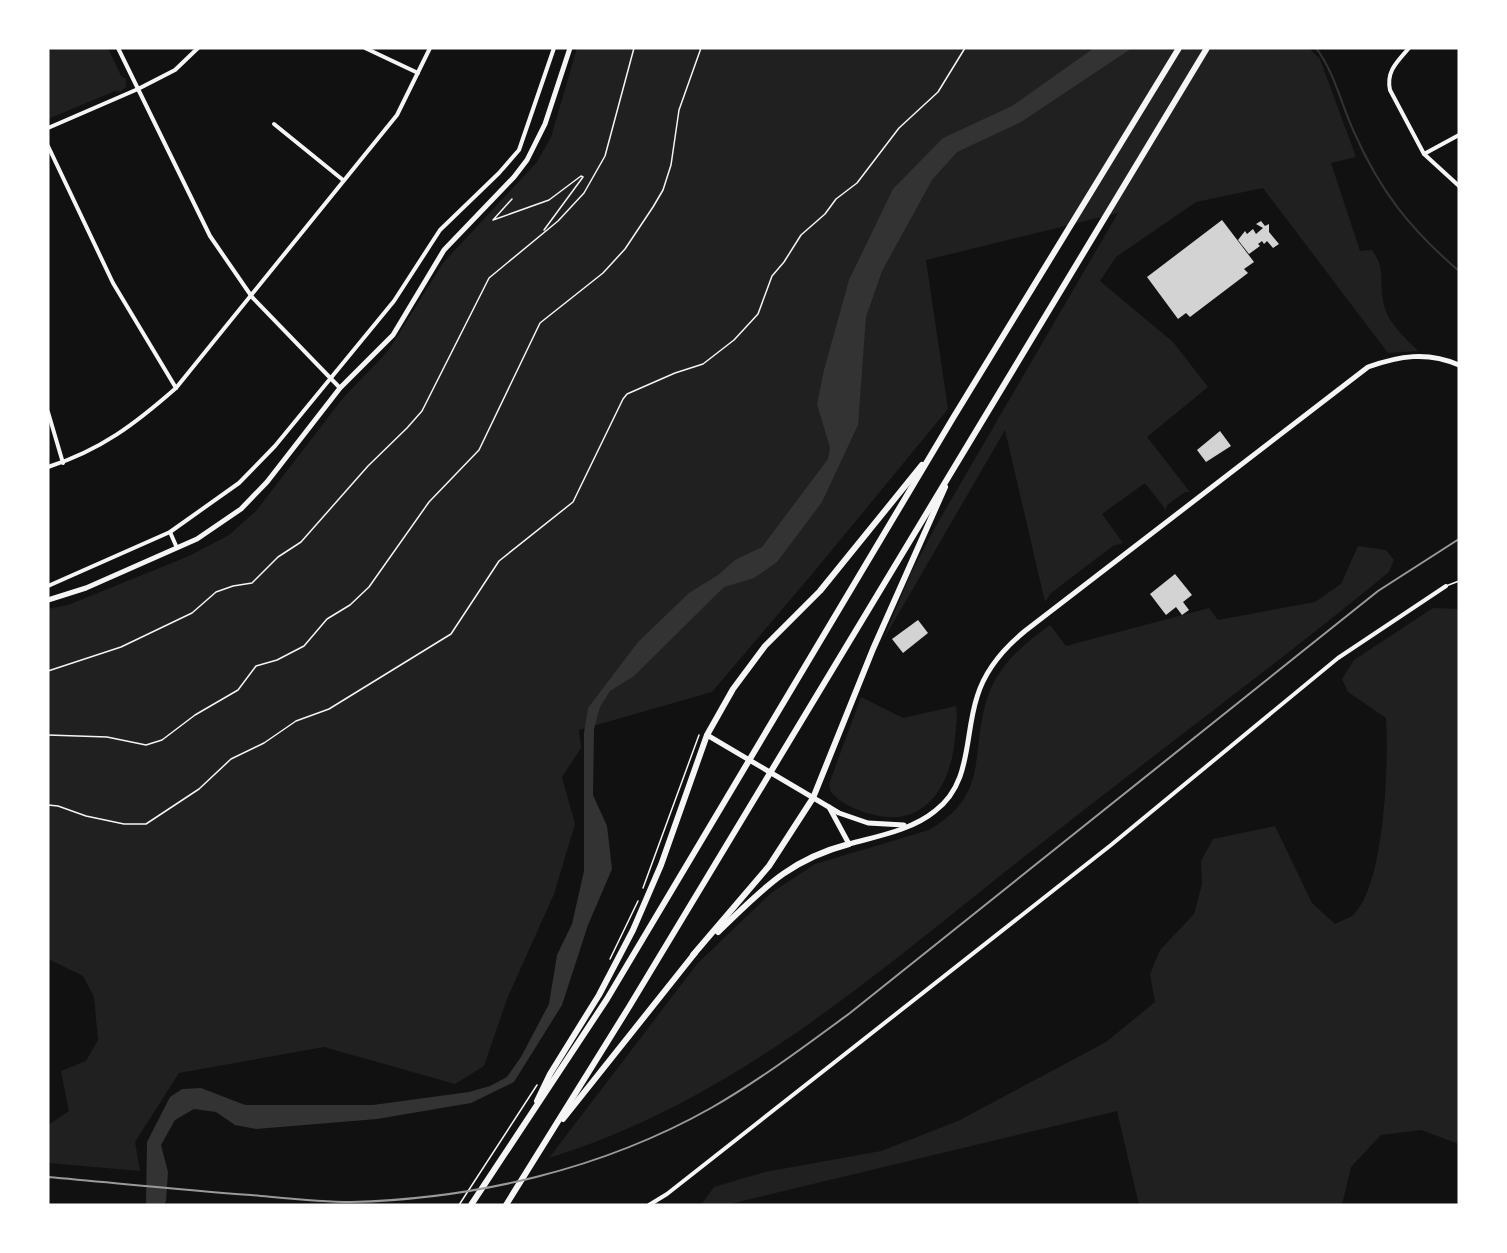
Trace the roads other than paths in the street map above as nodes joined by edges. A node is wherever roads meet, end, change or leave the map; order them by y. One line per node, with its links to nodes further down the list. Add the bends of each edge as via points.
1 (118, 48): 11 (street)
2 (198, 48): 11 (street, via 175,70)
3 (365, 48): 10 (street)
4 (430, 48): 10 (street)
5 (554, 48): 21 (street, via 519,150 440,230 394,301)
6 (570, 48): 23 (main road, via 545,124 527,160 444,250 393,334)
7 (1179, 48): 25 (highway)
8 (1207, 48): 26 (highway)
9 (1409, 48): 16 (street, via 1391,68 1388,78 1390,90)
10 (418, 73): 17 (street, via 397,115)
11 (138, 89): 13 (street); 19 (street, via 210,237)
12 (274, 124): 17 (street)
13 (48, 128)
14 (1459, 135): 16 (street)
15 (48, 146): 22 (street, via 113,283)
16 (1424, 153): 18 (street)
17 (343, 180): 19 (street)
18 (1459, 186)
19 (252, 297): 21 (street); 22 (street)
20 (1459, 365): 38 (main road, via 1433,357 1410,356 1368,367 1019,636 996,659 977,695 955,789 934,813)
21 (328, 379): 23 (street); 29 (street, via 275,446 239,483)
22 (176, 388): 27 (street, via 106,443)
23 (340, 388): 30 (main road, via 267,482 241,509)
24 (48, 412): 27 (street)
25 (937, 446): 35 (highway, via 820,591 765,646); 41 (highway, via 608,999)
26 (957, 462): 36 (highway, via 873,650); 42 (highway)
27 (63, 463): 28 (street)
28 (48, 467)
29 (170, 532): 30 (street); 32 (street)
30 (178, 549): 34 (main road)
31 (1459, 581): 33 (lane)
32 (48, 586)
33 (1446, 586): 45 (street, via 1338,658 1004,930)
34 (48, 600)
35 (707, 735): 36 (main road); 41 (highway, via 661,865 633,930 599,995 550,1074)
36 (813, 798): 37 (main road); 40 (highway, via 769,866)
37 (828, 807): 38 (main road, via 868,823); 39 (main road)
38 (908, 825): 39 (main road)
39 (849, 844): 40 (highway, via 811,856 783,873)
40 (693, 955): 42 (highway)
41 (529, 1119): 43 (highway)
42 (550, 1136): 44 (highway)
43 (471, 1205)
44 (506, 1205)
45 (649, 1205)

